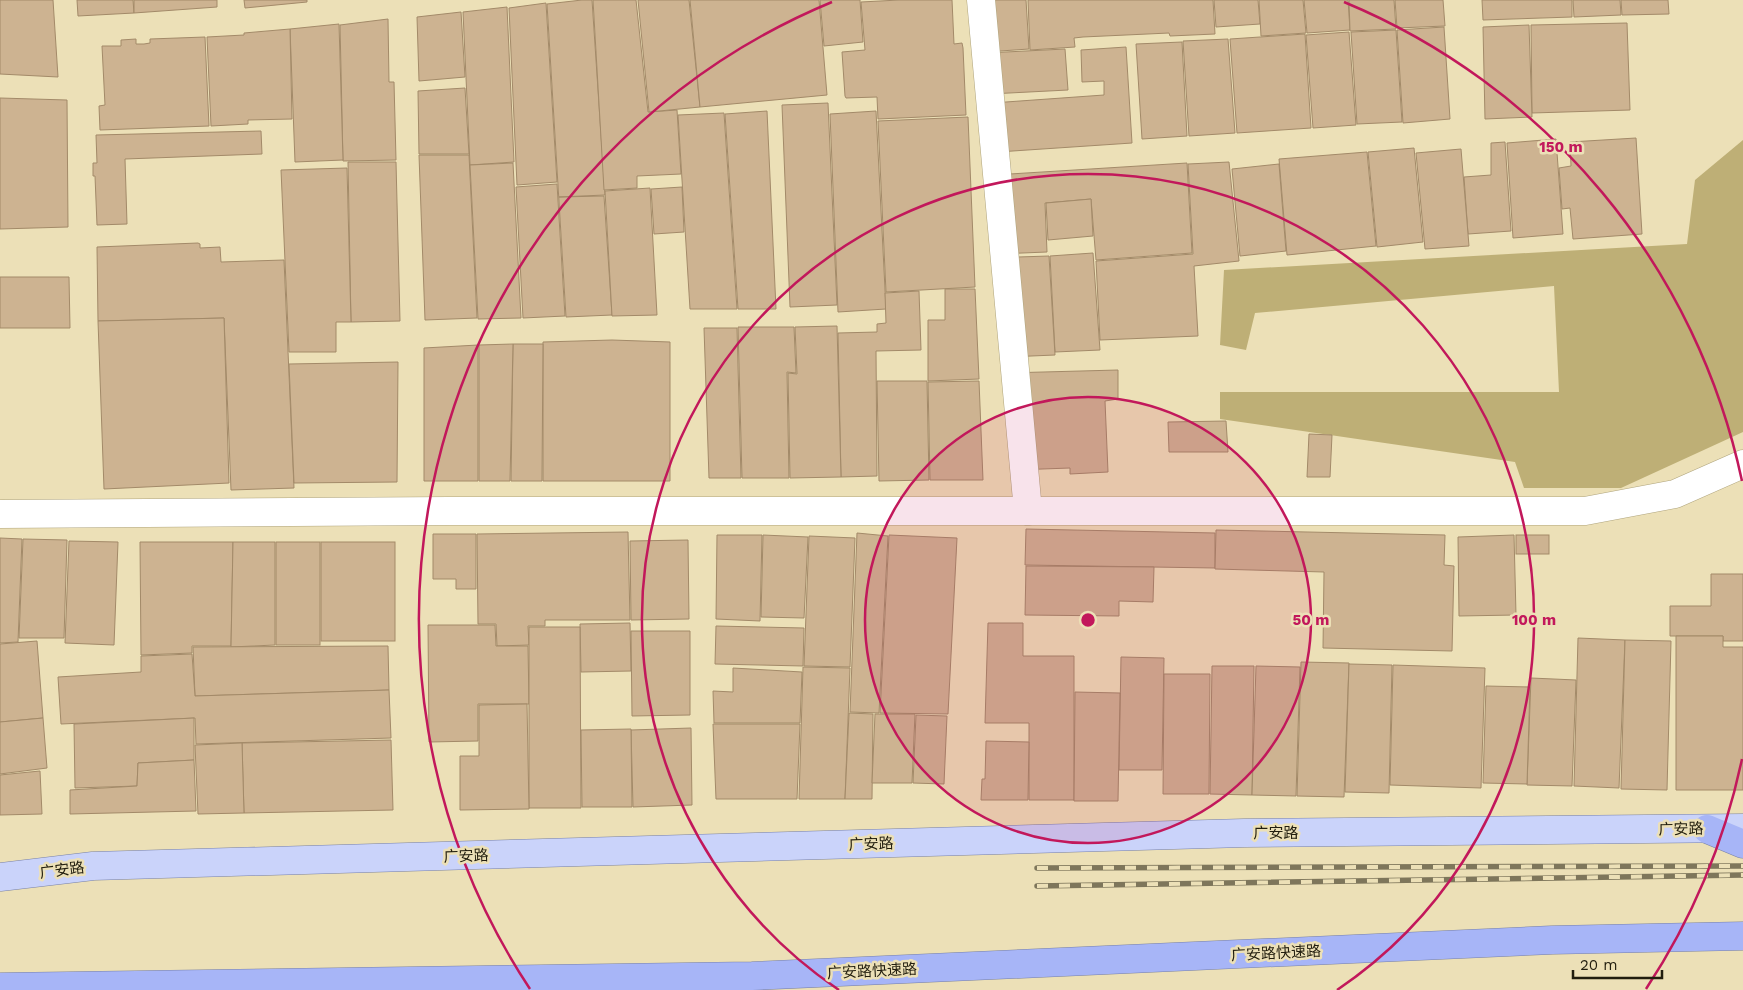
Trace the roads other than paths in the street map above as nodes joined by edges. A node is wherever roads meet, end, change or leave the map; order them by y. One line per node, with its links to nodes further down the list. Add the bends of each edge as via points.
1 (981, 0): 3 (street)
2 (1743, 464): 3 (street, via 1675,494 1585,511)
3 (1028, 511): 4 (street)
4 (0, 514)
5 (1743, 828): 6 (main road, 广安路)
6 (1707, 829): 7 (highway); 8 (main road, 广安路, via 1244,833 103,866)
7 (1743, 844)
8 (0, 877)
9 (1743, 936): 10 (highway, 广安路快速路, via 1552,940 752,976)
10 (0, 987)

